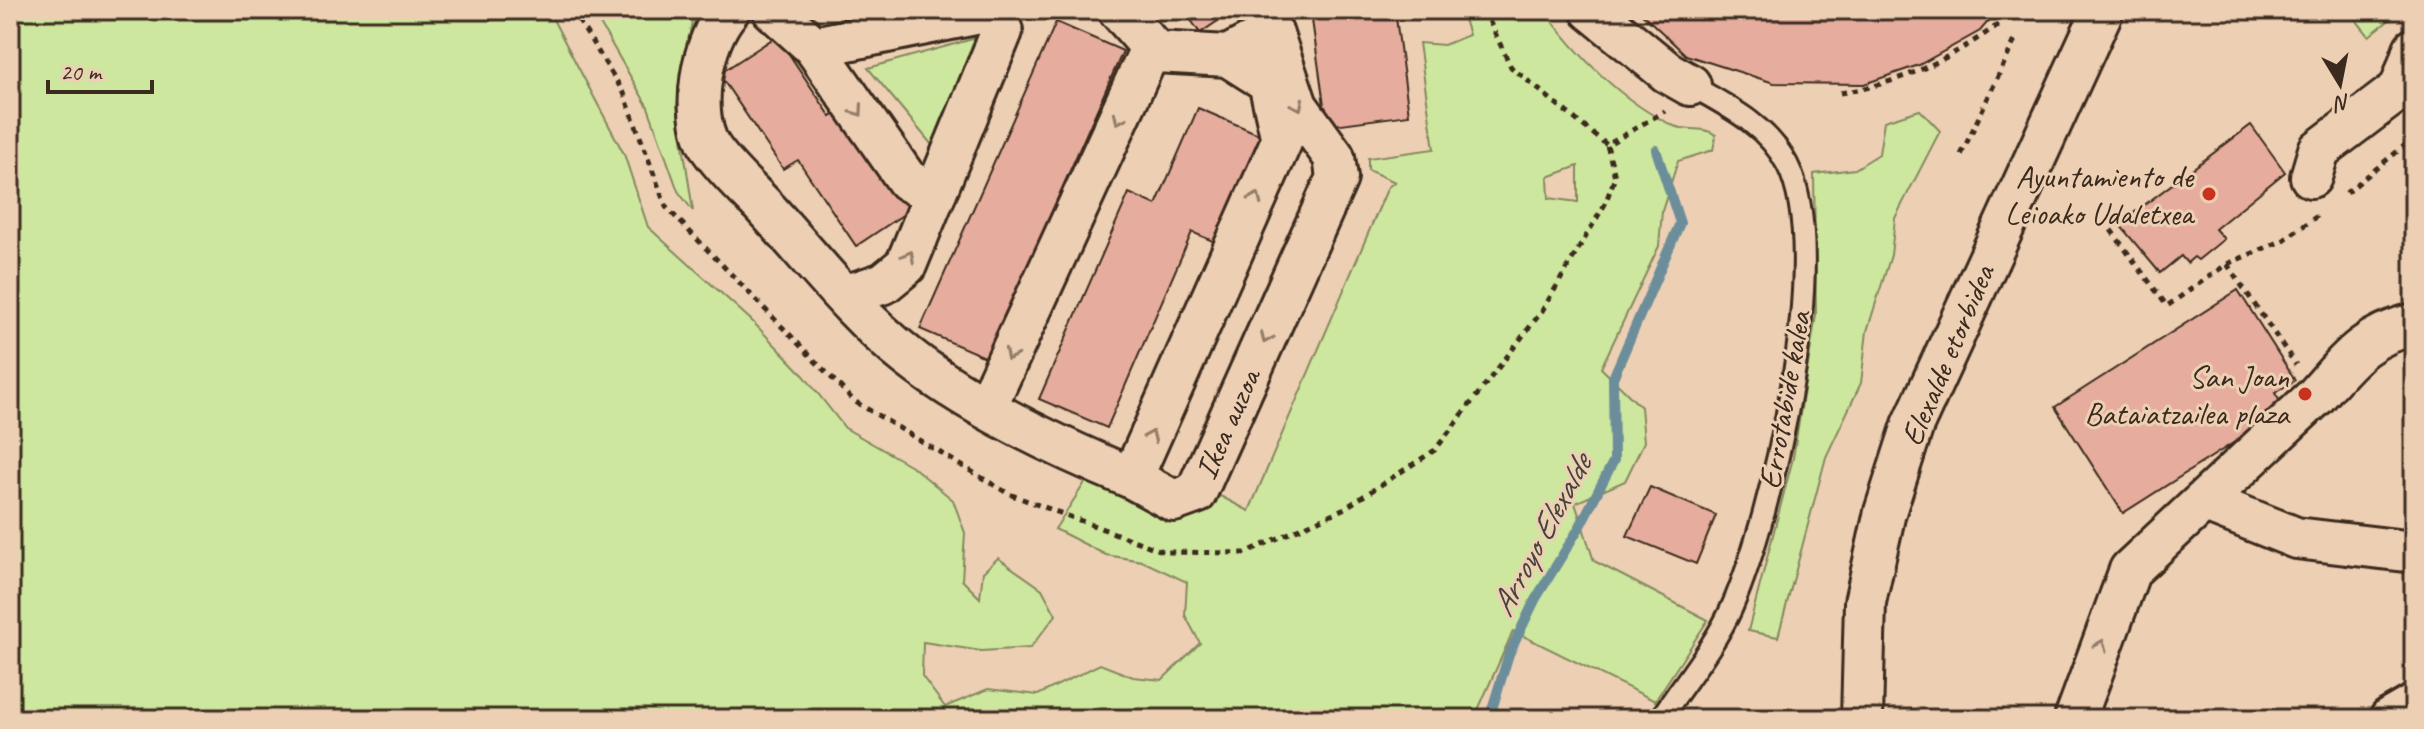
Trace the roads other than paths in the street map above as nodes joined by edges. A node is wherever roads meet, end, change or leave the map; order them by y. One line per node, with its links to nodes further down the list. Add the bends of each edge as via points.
1 (729, 10): 16 (street, via 720,20 696,92 709,146)
2 (773, 10): 9 (street)
3 (993, 10): 7 (street); 15 (street, via 1002,31)
4 (1119, 10): 10 (street)
5 (1591, 10): 13 (street, Errotabide kalea)
6 (2103, 10): 24 (street, Elexalde etorbidea, via 1913,425 1885,512 1865,602)
7 (945, 14): 9 (street)
8 (1276, 21): 12 (street); 19 (street, Ikea auzoa, one-way to 19, via 1297,106 1334,157 1337,178 1196,493 1174,501)
9 (814, 47): 15 (street, one-way to 15, via 907,180)
10 (1151, 48): 12 (street); 18 (street, one-way to 18)
11 (2414, 49): 14 (street, via 2400,89 2319,150)
12 (1228, 56): 19 (street, Ikea auzoa, one-way to 12, via 1282,140 1269,82)
13 (1690, 85): 23 (lane, Errotabide kalea, via 1752,120 1787,163 1802,205 1802,326 1770,495 1732,609)
14 (2311, 177)
15 (935, 195): 16 (street, one-way to 15, via 884,283 906,265)
16 (845, 296): 18 (street, via 907,356)
17 (2414, 324): 20 (street, via 2389,331 2342,362 2316,396)
18 (986, 407): 19 (street)
19 (1132, 478)
20 (2206, 502): 21 (street, via 2296,538); 25 (street, one-way to 20, via 2130,570)
21 (2414, 552)
22 (2414, 705): 26 (street)
23 (1660, 719)
24 (1862, 719)
25 (2075, 719)
26 (2390, 719)

